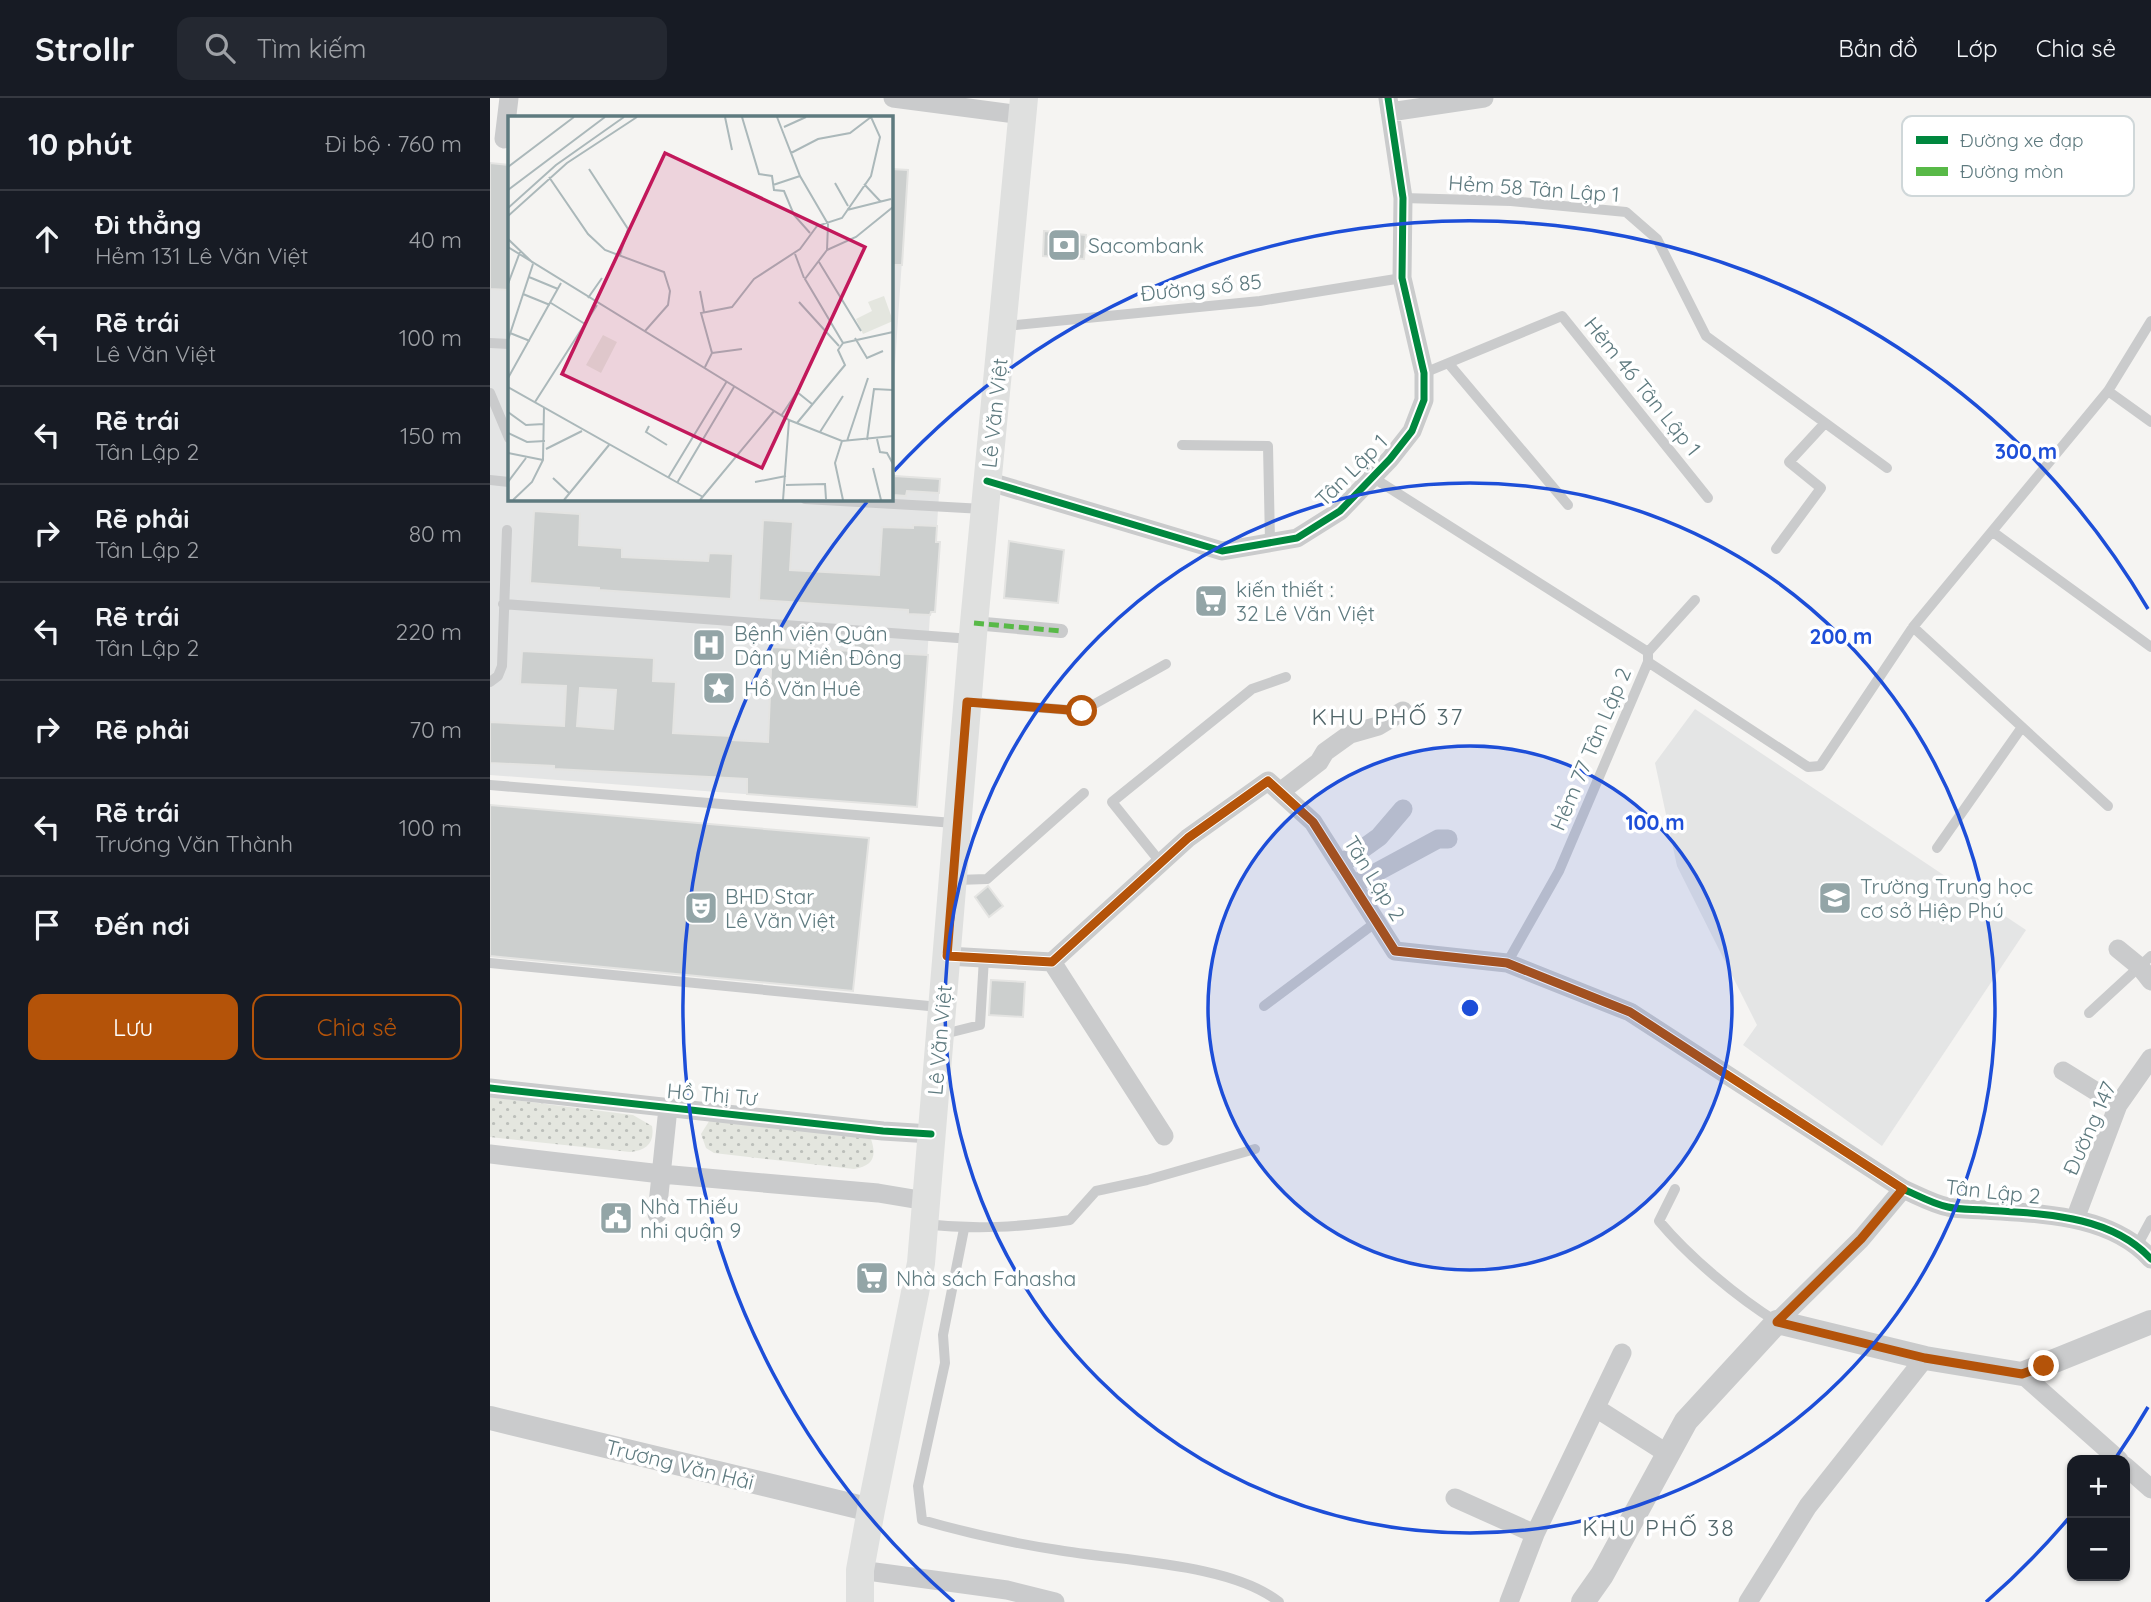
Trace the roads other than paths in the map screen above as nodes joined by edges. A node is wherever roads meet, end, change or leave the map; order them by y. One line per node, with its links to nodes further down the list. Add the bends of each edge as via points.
1 (509, 98): 6 (street)
2 (893, 98): 5 (street)
3 (1484, 98): 4 (street)
4 (1389, 105): 7 (street, Tân Lập 1)
5 (1023, 106): 10 (main road, Lê Văn Việt)
6 (504, 139)
7 (1403, 198): 8 (street, Tân Lập 1); 18 (lane, Hẻm 58 Tân Lập 1, via 1511,201 1626,212 1657,239 1706,336)
8 (1402, 278): 10 (lane, Đường số 85, via 1260,301); 14 (street, Tân Lập 1)
9 (2151, 321): 15 (lane)
10 (1002, 326): 24 (main road, Lê Văn Việt)
11 (490, 343): 12 (lane)
12 (508, 344)
13 (1449, 364): 14 (lane, Hẻm 46 Tân Lập 1); 26 (lane, Hẻm 46 Tân Lập 1, via 1562,316); 28 (lane)
14 (1424, 373): 22 (street, Tân Lập 1, via 1424,400 1412,430)
15 (2108, 391): 17 (lane); 31 (lane)
16 (490, 393): 19 (lane)
17 (2151, 422)
18 (1825, 423): 21 (lane, Hẻm 58 Tân Lập 1); 33 (lane, via 1789,463 1821,488)
19 (508, 436)
20 (1182, 445): 32 (lane, via 1268,446)
21 (1887, 468)
22 (1371, 477): 32 (street, Tân Lập 1, via 1340,511 1317,527 1297,538); 40 (lane, Hẻm 77 Tân Lập 2)
23 (490, 481): 25 (lane)
24 (987, 481): 29 (main road, Lê Văn Việt); 32 (street, Tân Lập 1, via 1222,551)
25 (508, 482)
26 (1708, 498)
27 (851, 500): 29 (lane)
28 (1568, 505)
29 (985, 509): 37 (main road, Lê Văn Việt)
30 (507, 530): 35 (lane)
31 (1993, 532): 36 (lane); 39 (lane)
32 (1270, 541)
33 (1776, 549)
34 (1695, 600): 40 (lane)
35 (503, 604): 37 (lane); 43 (lane, via 502,666)
36 (1913, 627): 40 (lane, via 1820,766 1813,768); 46 (lane)
37 (973, 631): 38 (street); 44 (main road, Lê Văn Việt)
38 (1061, 631)
39 (2151, 648)
40 (1648, 657): 65 (lane, Hẻm 77 Tân Lập 2, via 1559,871)
41 (1166, 664): 44 (lane, via 1082,711)
42 (1286, 677): 55 (lane, via 1252,689 1112,802)
43 (490, 682)
44 (967, 702): 52 (main road, Lê Văn Việt)
45 (1403, 711): 48 (street, via 1378,726 1350,734)
46 (2022, 727): 50 (lane); 54 (lane)
47 (490, 785): 52 (lane)
48 (1280, 792): 55 (street, via 1268,781); 56 (street, Tân Lập 2, via 1313,822)
49 (1084, 793): 57 (lane, via 987,878)
50 (2108, 806)
51 (1403, 808): 56 (street, via 1378,837)
52 (957, 824): 57 (main road, Lê Văn Việt)
53 (1448, 839): 58 (street, via 1438,839)
54 (1937, 848)
55 (1161, 863): 63 (street)
56 (1340, 865): 58 (street, Tân Lập 2)
57 (953, 880): 61 (main road, Lê Văn Việt)
58 (1353, 885): 59 (street, Tân Lập 2)
59 (1375, 923): 65 (street, Tân Lập 2, via 1395,951); 67 (lane)
60 (2118, 949): 66 (street)
61 (947, 956): 62 (street); 69 (main road, Lê Văn Việt)
62 (984, 958): 63 (street); 69 (lane, via 980,1025)
63 (1052, 962): 76 (street)
64 (490, 963): 69 (lane)
65 (1507, 963): 81 (street, Tân Lập 2, via 1630,1012)
66 (2147, 968): 68 (lane)
67 (1264, 1006)
68 (2089, 1013)
69 (941, 1021): 75 (main road, Lê Văn Việt)
70 (2151, 1058): 73 (street, Đường 147)
71 (2063, 1071): 73 (street)
72 (490, 1088): 74 (street, Hồ Thị Tư)
73 (2118, 1105): 84 (street, Đường 147)
74 (668, 1108): 75 (street, Hồ Thị Tư); 79 (street)
75 (931, 1134): 82 (main road, Lê Văn Việt)
76 (1164, 1136)
77 (1255, 1149): 86 (lane, via 1096,1191 1070,1220)
78 (490, 1154): 79 (street)
79 (661, 1174): 82 (street, via 878,1193); 83 (street)
80 (1675, 1189): 88 (lane, via 1659,1221 1754,1308)
81 (1903, 1189): 84 (street, Tân Lập 2, via 1946,1207); 88 (street, via 1861,1239)
82 (925, 1213): 86 (lane); 100 (main road, Lê Văn Việt, via 921,1264)
83 (657, 1214)
84 (2075, 1219): 87 (street, Tân Lập 2, via 2105,1229)
85 (2151, 1220): 87 (lane)
86 (964, 1229): 106 (lane, via 943,1335 945,1363 918,1486 922,1520 1057,1550 1215,1573)
87 (2144, 1251)
88 (1777, 1322): 91 (street); 95 (street, via 1686,1421)
89 (2151, 1322): 92 (street)
90 (1622, 1353): 93 (street)
91 (1925, 1358): 92 (street); 109 (street, via 1808,1506)
92 (2022, 1374): 96 (street)
93 (1596, 1408): 95 (street); 101 (street)
94 (490, 1418): 100 (street, Trương Văn Hải)
95 (1668, 1454): 108 (street)
96 (2113, 1455)
97 (2130, 1470): 98 (street)
98 (2151, 1489)
99 (1455, 1498): 101 (street)
100 (871, 1510): 102 (main road, Lê Văn Việt)
101 (1535, 1534): 107 (street)
102 (860, 1570): 103 (street); 104 (main road, Lê Văn Việt)
103 (1006, 1596): 105 (street)
104 (860, 1602)
105 (1055, 1602)
106 (1279, 1602)
107 (1509, 1602)
108 (1583, 1602)
109 (1748, 1602)

